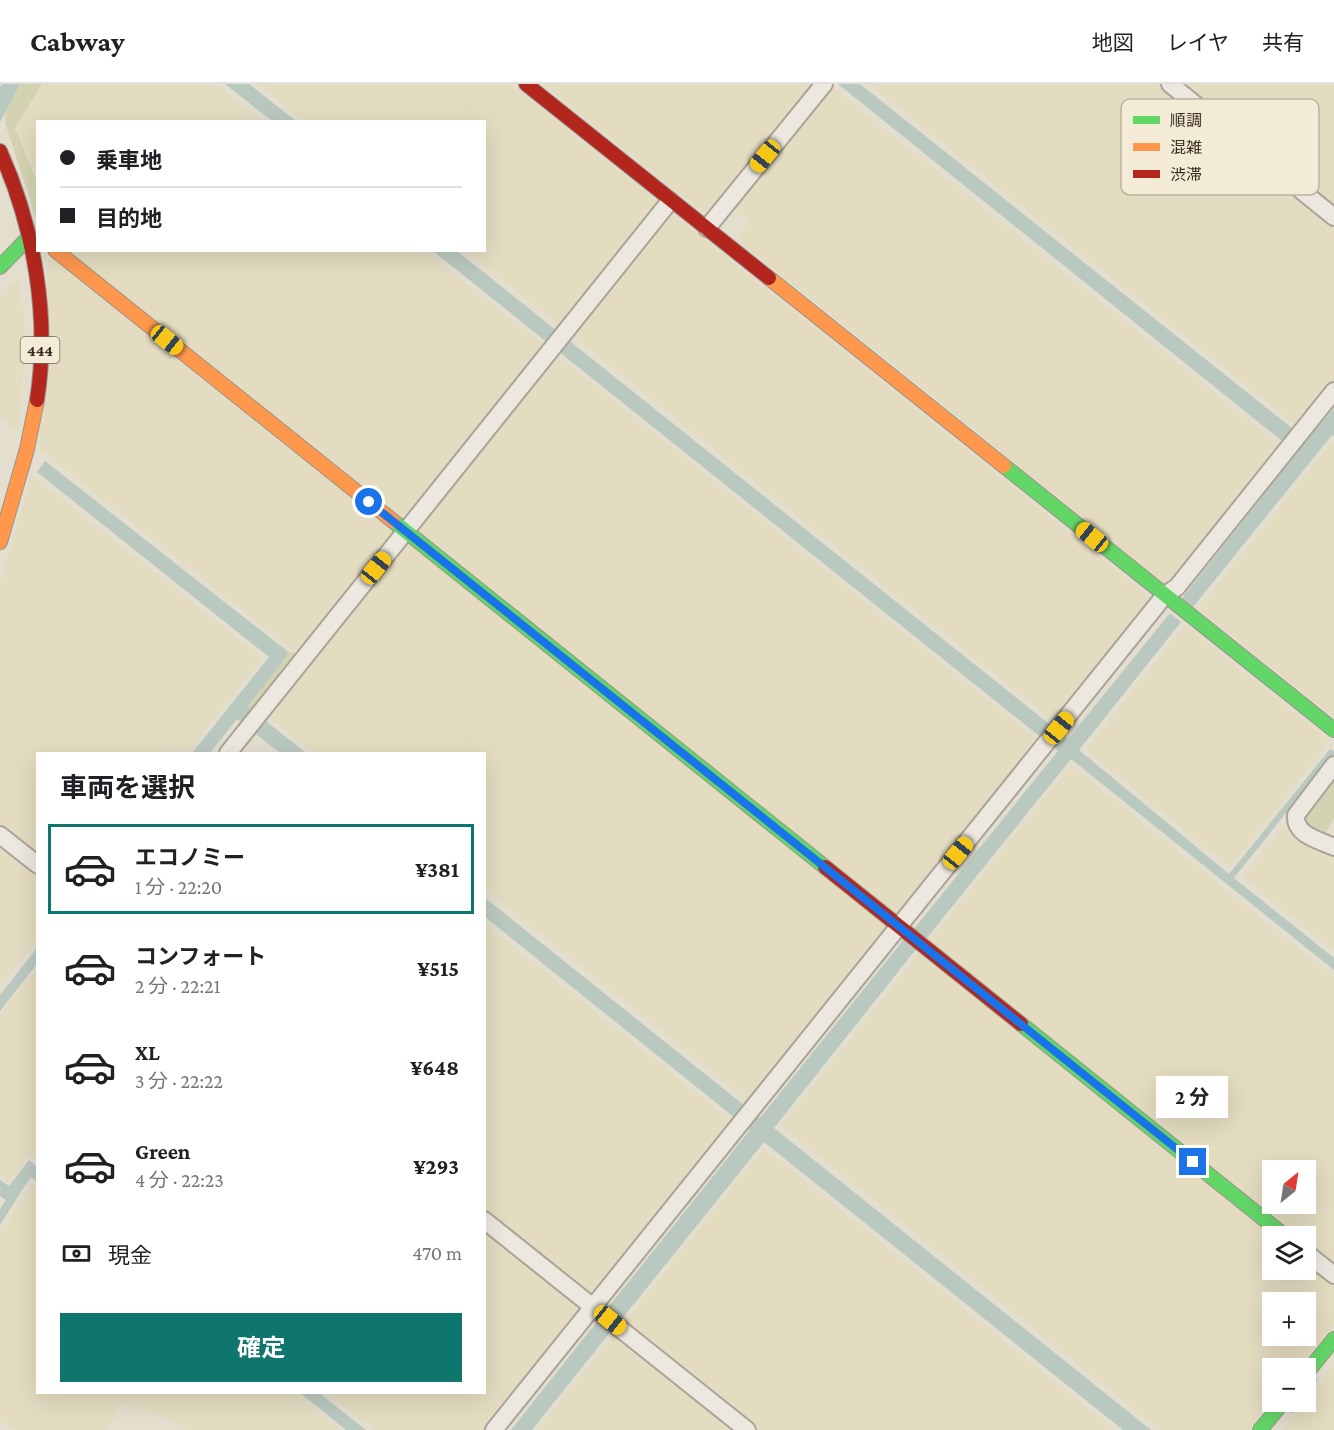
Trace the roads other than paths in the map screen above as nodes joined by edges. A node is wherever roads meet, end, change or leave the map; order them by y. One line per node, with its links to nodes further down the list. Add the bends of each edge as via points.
1 (526, 84): 7 (main road)
2 (824, 84): 9 (street)
3 (1170, 84): 4 (street)
4 (1188, 99)
5 (2, 154): 10 (main road, 444)
6 (1307, 195): 8 (street)
7 (670, 201): 9 (main road); 14 (street)
8 (1334, 217)
9 (707, 228): 16 (main road)
10 (33, 239): 12 (main road); 15 (main road, 444, via 41,339 39,389)
11 (57, 252): 14 (main road)
12 (0, 267)
13 (1334, 391): 16 (street, via 1177,586)
14 (406, 532): 18 (street); 23 (main road)
15 (0, 542)
16 (1165, 595): 17 (main road); 23 (street)
17 (1334, 730)
18 (229, 752)
19 (1334, 765): 21 (street, via 1296,815 1295,823 1300,831)
20 (0, 835): 22 (street)
21 (1334, 847)
22 (36, 863)
23 (899, 926): 25 (main road); 28 (street)
24 (486, 1222): 28 (street)
25 (1273, 1226)
26 (1316, 1261): 27 (street)
27 (1334, 1275)
28 (592, 1306): 32 (street); 33 (street)
29 (1334, 1339): 30 (main road)
30 (1316, 1361)
31 (1275, 1412): 34 (main road)
32 (494, 1430)
33 (747, 1430)
34 (1260, 1430)

